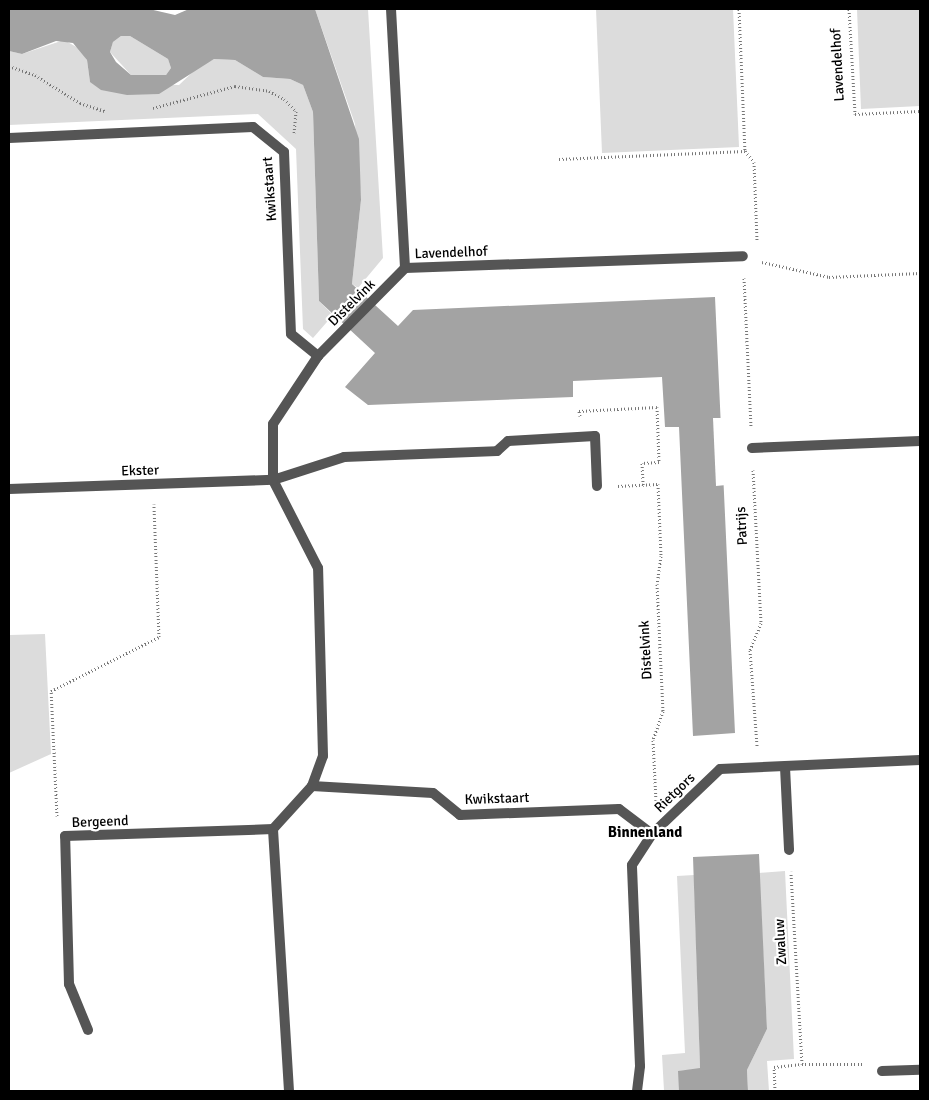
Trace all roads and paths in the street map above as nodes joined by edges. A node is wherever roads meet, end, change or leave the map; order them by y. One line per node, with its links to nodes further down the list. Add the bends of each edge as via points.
1 (391, 9): 14 (street, Lavendelhof)
2 (739, 9): 9 (path)
3 (849, 9): 7 (path, Lavendelhof, via 855,114)
4 (9, 66): 6 (path, via 35,75 80,103)
5 (146, 109): 10 (path, via 235,86 269,91 284,99 296,112 295,131)
6 (115, 111)
7 (920, 112)
8 (9, 138): 10 (street, Kwikstaart, via 253,127)
9 (745, 151): 11 (path); 13 (path, via 754,162)
10 (284, 152): 16 (street, Kwikstaart, via 291,334)
11 (559, 159)
12 (743, 256): 13 (path); 14 (street, Lavendelhof); 19 (path, Patrijs)
13 (757, 261): 15 (path, via 829,277)
14 (405, 268): 16 (street, Distelvink)
15 (920, 273)
16 (318, 356): 20 (street, via 273,424)
17 (580, 437): 20 (street, via 508,441 497,452 344,457); 22 (path, via 580,411 657,407 659,462 642,463); 23 (street, via 596,436)
18 (920, 441): 19 (street)
19 (752, 448): 27 (path, Patrijs, via 761,623 750,650)
20 (273, 480): 21 (street, Ekster); 28 (street, via 318,568 323,756)
21 (153, 484): 24 (street, Ekster); 31 (path, via 159,637 51,691 57,824)
22 (643, 485): 23 (path); 30 (path, Distelvink, via 658,484 661,556 657,584 663,712 653,740)
23 (597, 486)
24 (9, 489)
25 (920, 760): 26 (street, Rietgors)
26 (785, 767): 27 (street, Rietgors); 32 (street)
27 (759, 769): 30 (street, Rietgors, via 720,769)
28 (312, 786): 29 (street); 30 (street, Kwikstaart, via 433,793 460,816 619,808)
29 (273, 829): 31 (street, Bergeend); 37 (street)
30 (655, 832): 38 (street, Rietgors, via 632,865 640,1066)
31 (65, 836): 33 (street, Bergeend, via 69,984)
32 (789, 850): 34 (path, Zwaluw)
33 (88, 1030)
34 (802, 1064): 36 (path, via 875,1064); 39 (path, via 774,1067)
35 (920, 1070): 36 (street)
36 (882, 1071)
37 (289, 1091)
38 (637, 1091)
39 (775, 1091)

